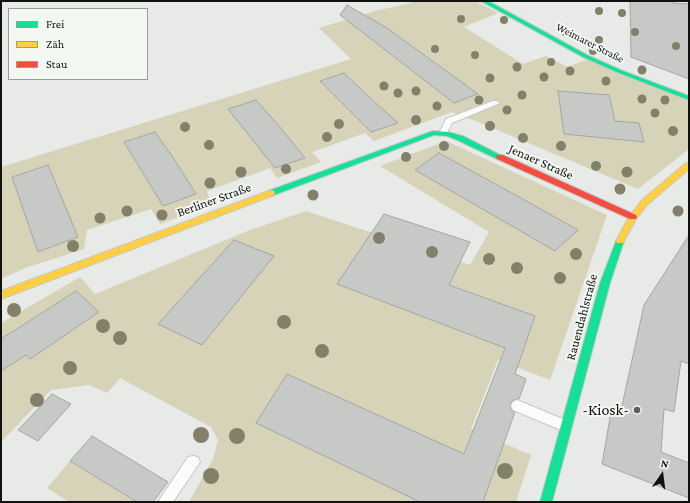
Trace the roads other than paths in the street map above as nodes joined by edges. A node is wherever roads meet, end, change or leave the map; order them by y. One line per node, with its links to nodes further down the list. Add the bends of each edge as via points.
1 (484, 1): 2 (street, Weimarer Straße, via 585,56)
2 (689, 98)
3 (496, 103): 4 (lane, via 448,121)
4 (440, 133): 6 (street, Jenaer Straße, via 460,138); 7 (street, Berliner Straße, via 418,137)
5 (689, 165): 6 (street, Rauendahlstraße, via 645,202)
6 (633, 217): 9 (street, Rauendahlstraße, via 608,271)
7 (1, 295)
8 (517, 406): 9 (lane)
9 (566, 426): 12 (street, Rauendahlstraße)
10 (193, 462): 11 (lane)
11 (165, 502)
12 (546, 502)

